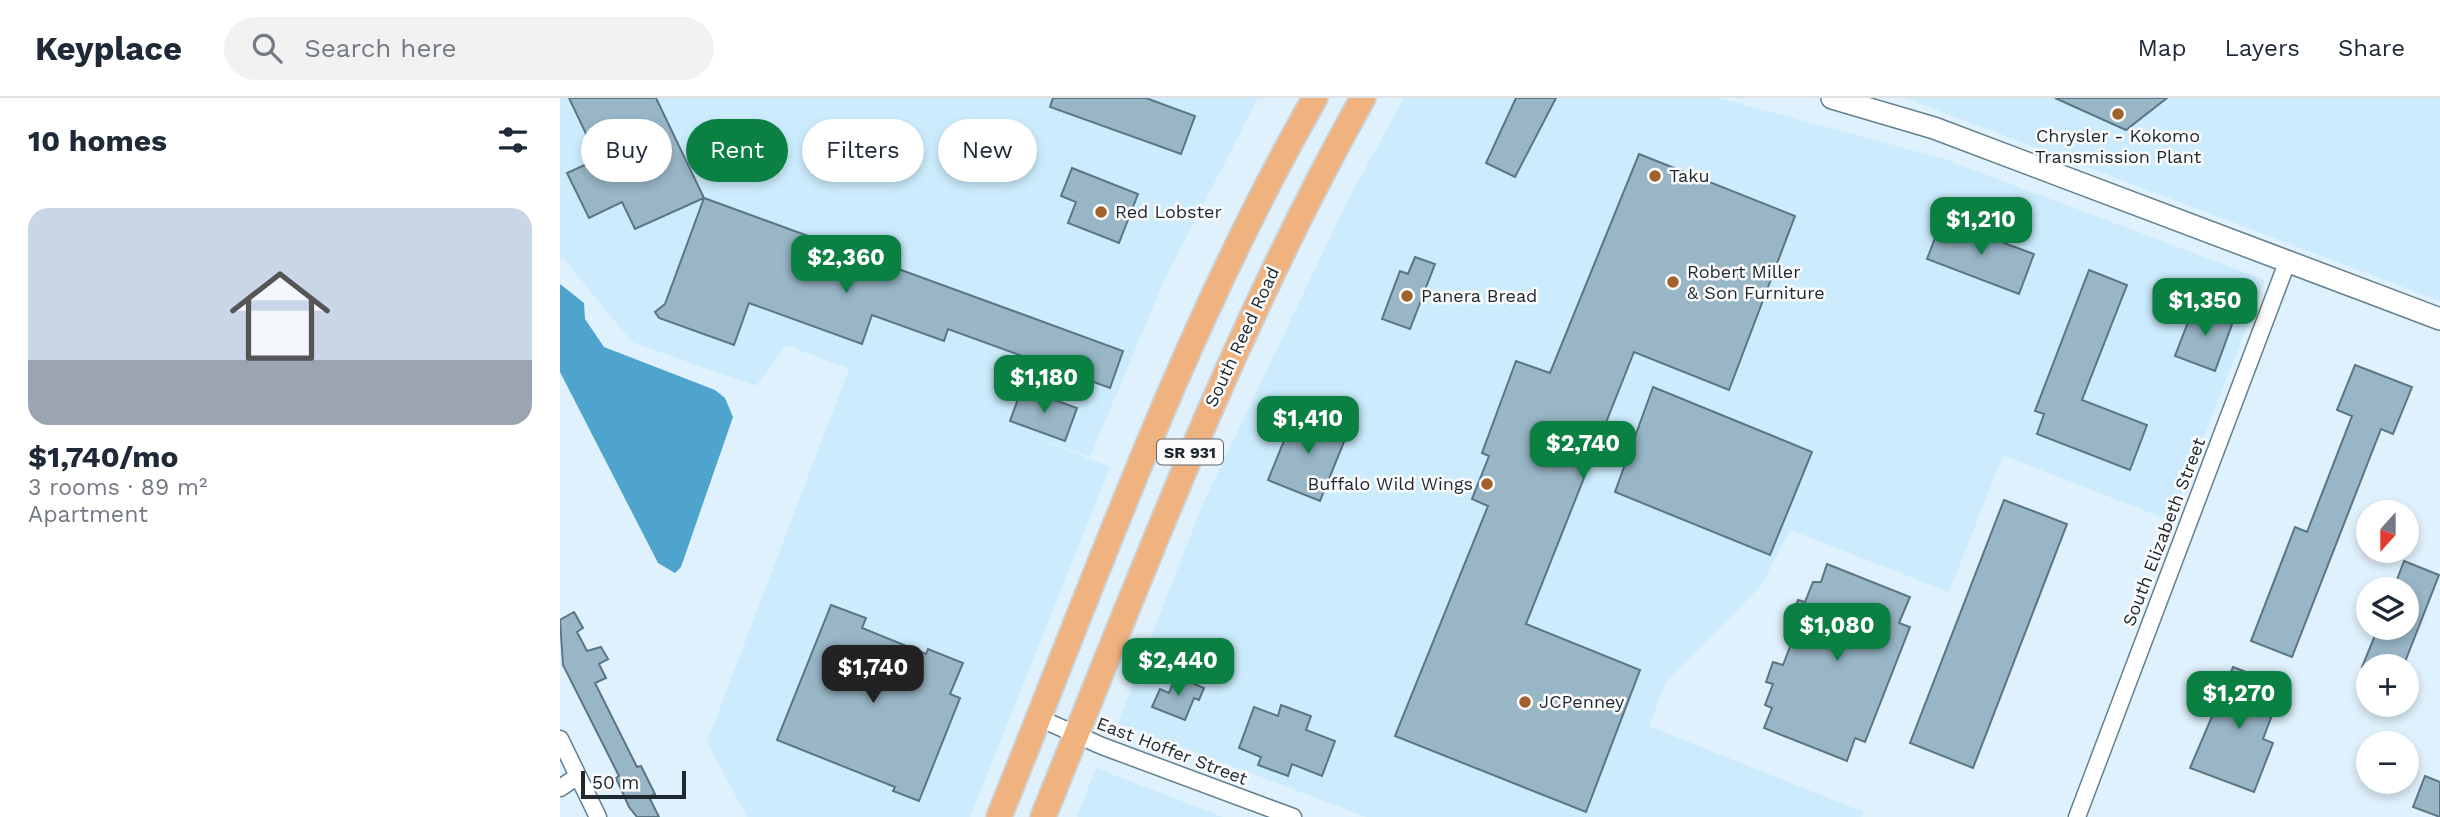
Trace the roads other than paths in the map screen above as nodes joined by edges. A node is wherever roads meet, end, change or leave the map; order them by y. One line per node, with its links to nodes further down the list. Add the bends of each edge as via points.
1 (1315, 98): 6 (main road, SR 931, via 1237,247 1152,436)
2 (1363, 98): 7 (main road, South Reed Road / SR 931, via 1259,296)
3 (1832, 98): 4 (main road, via 1934,128)
4 (2288, 260): 5 (main road); 15 (street, South Elizabeth Street)
5 (2440, 319)
6 (1039, 718): 7 (street, East Hoffer Street); 12 (main road, SR 931)
7 (1075, 736): 13 (main road, South Reed Road / SR 931); 14 (street, East Hoffer Street)
8 (560, 739): 9 (street)
9 (578, 776): 10 (street); 11 (street)
10 (560, 788)
11 (598, 817)
12 (999, 817)
13 (1043, 817)
14 (1293, 817)
15 (2077, 817)

